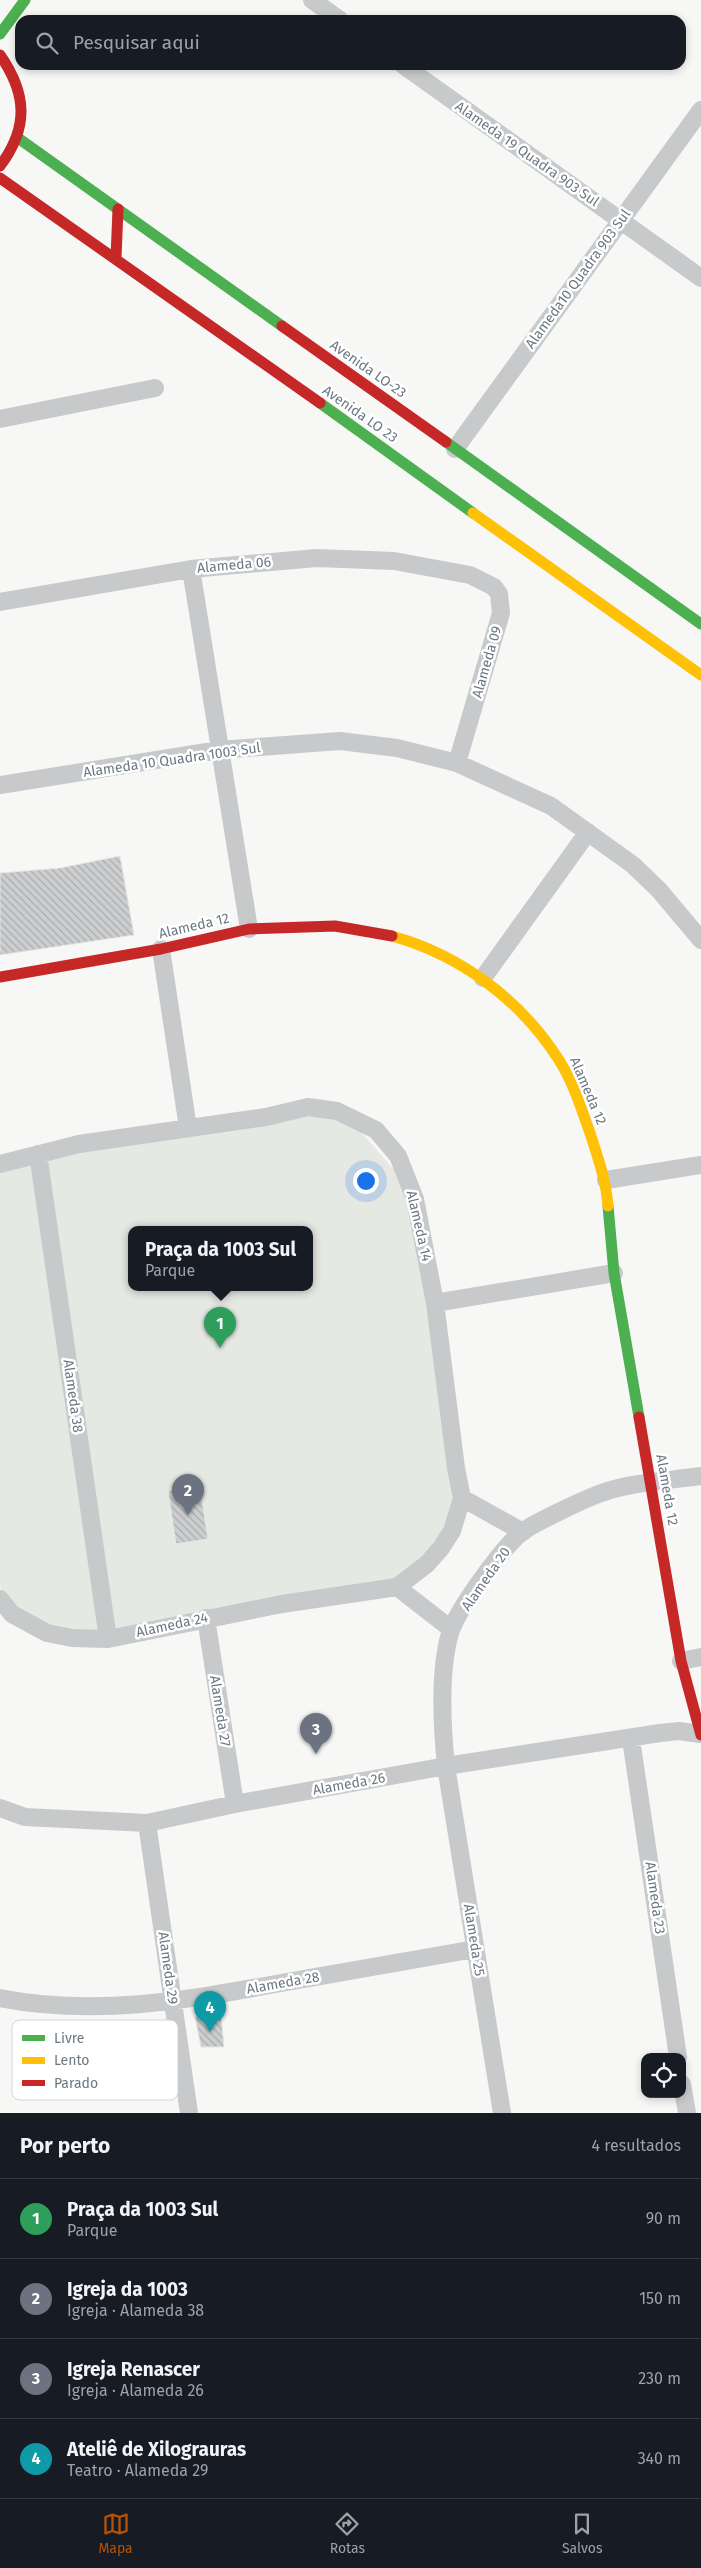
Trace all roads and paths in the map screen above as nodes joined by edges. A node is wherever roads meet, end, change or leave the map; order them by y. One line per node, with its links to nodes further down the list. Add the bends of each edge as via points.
1 (25, 0): 4 (street)
2 (312, 0): 3 (street)
3 (333, 15)
4 (0, 34)
5 (0, 55): 8 (street, via 13,71 22,104)
6 (410, 70): 12 (street, Alameda 19 Quadra 903 Sul)
7 (701, 110): 12 (street, Alameda10 Quadra 903 Sul)
8 (18, 138): 9 (street); 11 (street, Avenida LO-23)
9 (0, 166)
10 (0, 178): 13 (street, Avenida LO 23)
11 (118, 209): 13 (street); 17 (street, Avenida LO-23)
12 (621, 220): 14 (street, Alameda 19 Quadra 903 Sul); 17 (street, Alameda10 Quadra 903 Sul)
13 (116, 258): 22 (street, Avenida LO 23)
14 (701, 278)
15 (155, 388): 16 (street)
16 (0, 419)
17 (455, 449): 21 (street, Avenida LO-23)
18 (191, 569): 19 (street, Alameda 06, via 318,558 394,561); 20 (street, Alameda 06); 23 (street)
19 (470, 575): 24 (street, Alameda 09, via 494,587 499,594 501,613)
20 (0, 602)
21 (701, 624)
22 (701, 675)
23 (219, 750): 24 (street, Alameda 10 Quadra 1003 Sul, via 340,741 397,748); 25 (street, Alameda 10 Quadra 1003 Sul); 27 (street)
24 (457, 763): 26 (street, Alameda 10 Quadra 1003 Sul, via 550,806)
25 (0, 784)
26 (588, 832): 28 (street, Alameda 10 Quadra 1003 Sul, via 633,865); 31 (street)
27 (249, 929): 29 (street, Alameda 12); 31 (street, Alameda 12, via 335,926 384,934 420,944)
28 (700, 936)
29 (162, 949): 30 (street, Alameda 12); 32 (street)
30 (0, 977)
31 (483, 978): 36 (street, Alameda 12, via 528,1019 559,1060 578,1101)
32 (188, 1128): 33 (street, Alameda 14, via 79,1144); 38 (street, Alameda 14, via 266,1117 308,1107 337,1111 376,1130 398,1156 415,1199)
33 (38, 1154): 34 (street, Alameda 14); 47 (street, Alameda 38)
34 (0, 1164)
35 (701, 1165): 36 (street)
36 (606, 1180): 37 (street, Alameda 12)
37 (614, 1273): 38 (street); 40 (street, Alameda 12)
38 (435, 1303): 41 (street, Alameda 14)
39 (701, 1476): 40 (street, Alameda 20)
40 (651, 1484): 42 (street, Alameda 20, via 596,1495); 49 (street, Alameda 12)
41 (462, 1498): 42 (street); 43 (street, Alameda 14, via 452,1531 441,1548 427,1564)
42 (523, 1532): 46 (street, Alameda 20, via 502,1552)
43 (397, 1587): 45 (street, Alameda 24); 46 (street)
44 (0, 1600): 47 (street, Alameda 24, via 12,1614 47,1633 72,1638)
45 (206, 1618): 47 (street, Alameda 24); 53 (street, Alameda 27)
46 (451, 1629): 52 (street, Alameda 20, via 441,1717)
47 (108, 1639)
48 (701, 1658): 49 (street)
49 (681, 1661): 50 (street, Alameda 12)
50 (700, 1734): 51 (street, Alameda 26, via 679,1731)
51 (631, 1739): 52 (street, Alameda 26); 61 (street, Alameda 23)
52 (446, 1766): 53 (street, Alameda 26); 56 (street, Alameda 25)
53 (234, 1804): 55 (street, Alameda 26)
54 (0, 1808): 55 (street, Alameda 26, via 25,1817)
55 (147, 1824): 58 (street, Alameda 29)
56 (475, 1949): 58 (street, Alameda 28); 64 (street, Alameda 25)
57 (0, 1998): 58 (street, Alameda 28, via 98,2007)
58 (174, 2002): 59 (street, Alameda 29)
59 (176, 2020)
60 (178, 2032): 63 (street, Alameda 29)
61 (677, 2053)
62 (684, 2098): 65 (street)
63 (189, 2113)
64 (502, 2113)
65 (687, 2113)

